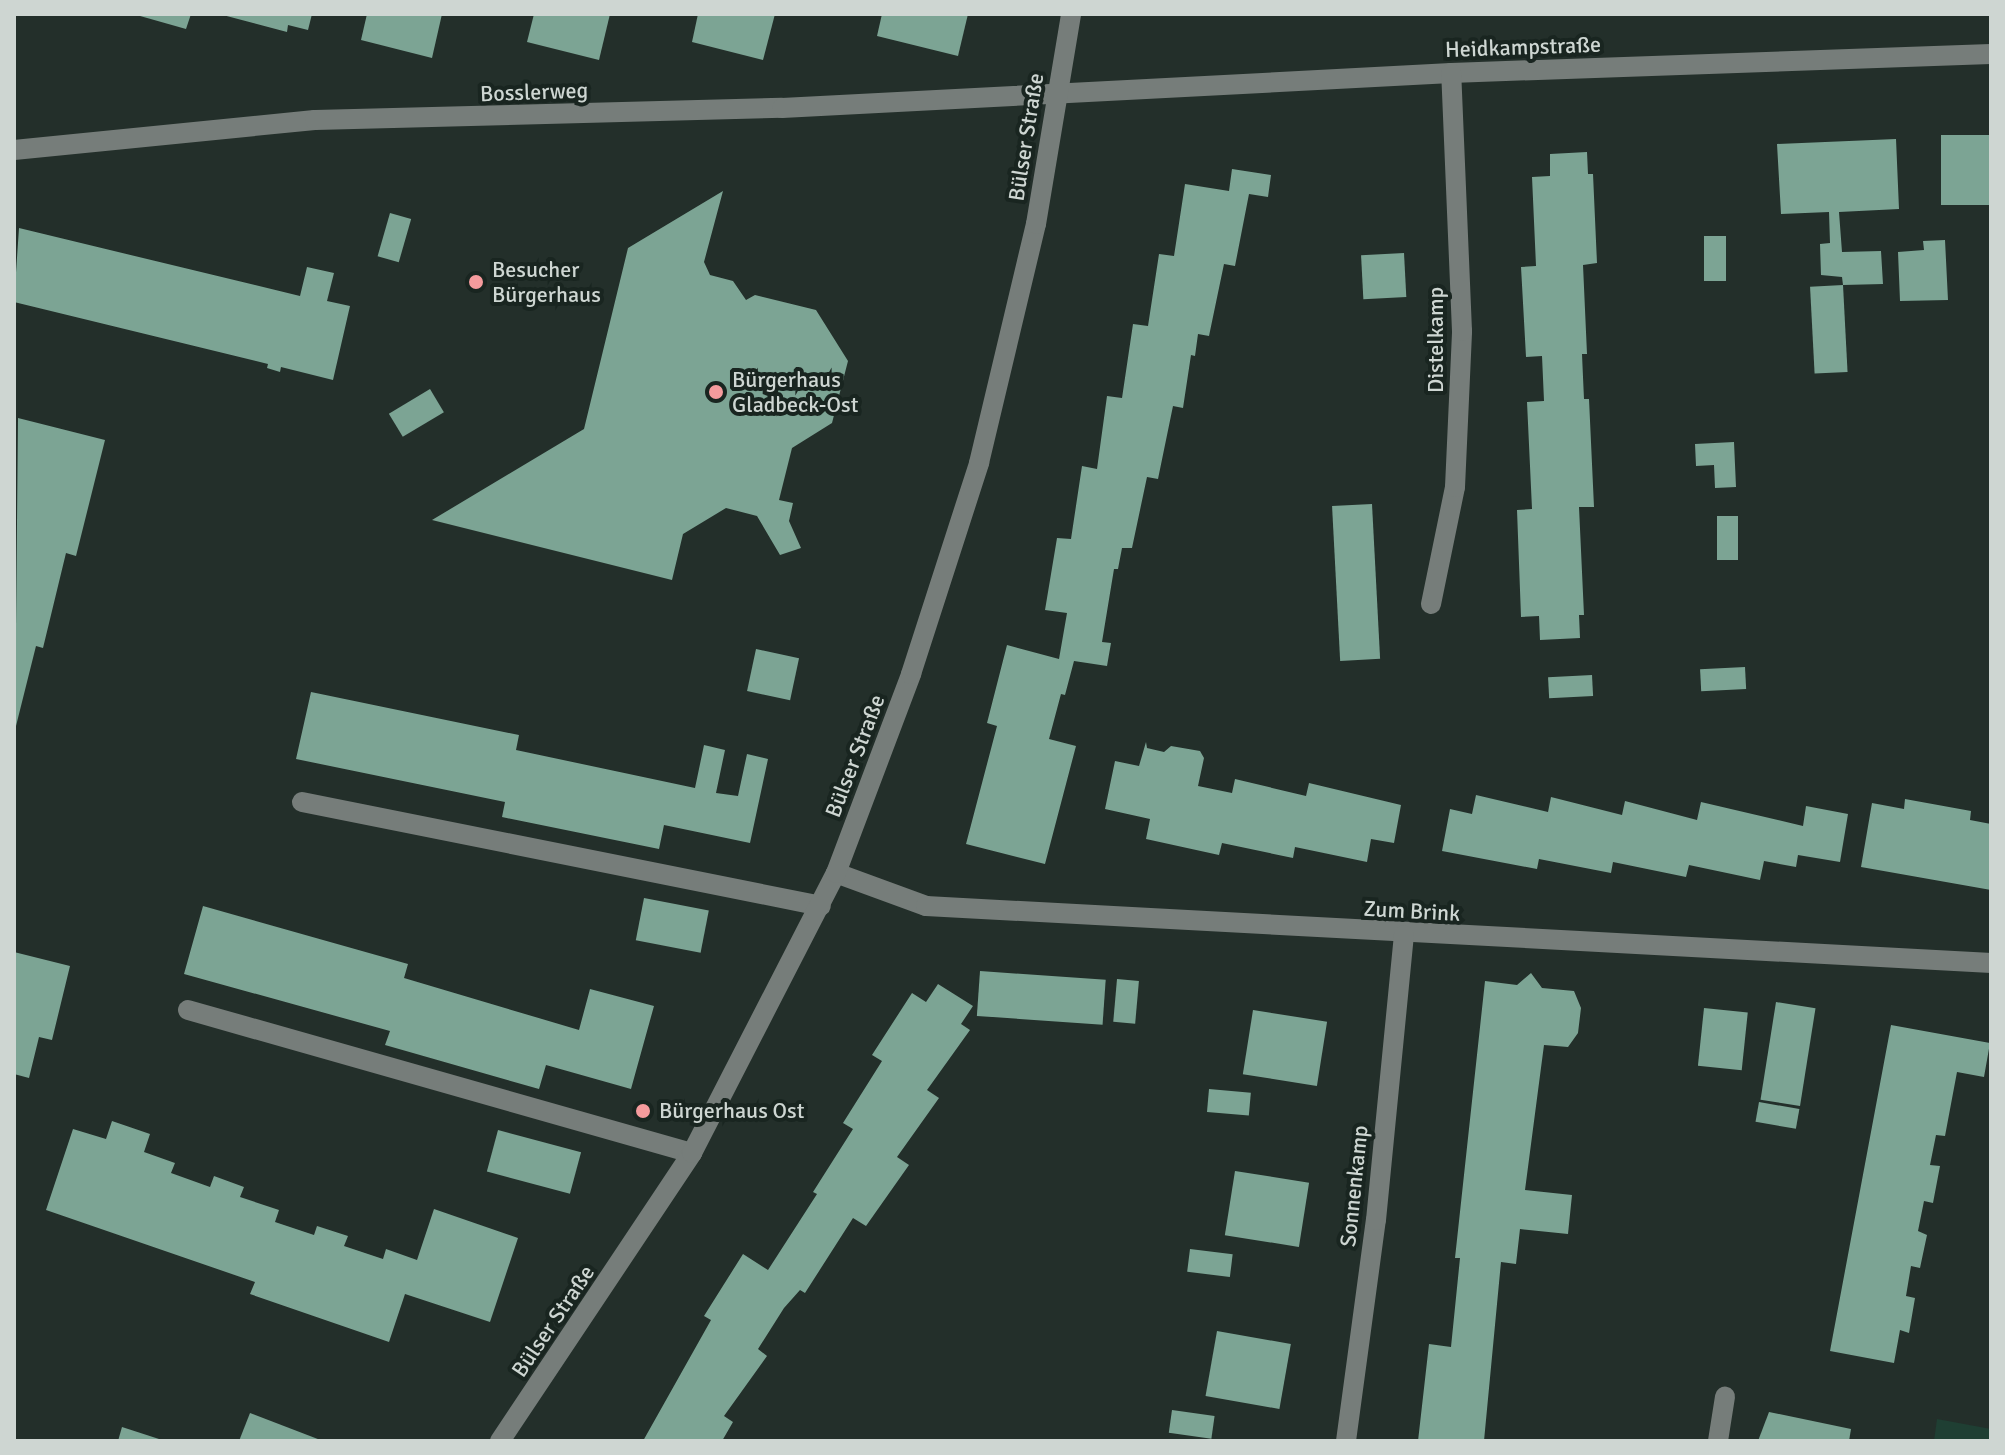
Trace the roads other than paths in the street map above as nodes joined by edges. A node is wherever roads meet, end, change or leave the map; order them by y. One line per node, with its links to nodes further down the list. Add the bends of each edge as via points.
1 (1071, 14): 4 (street, Bülser Straße)
2 (1991, 54): 3 (street, Heidkampstraße)
3 (1451, 73): 4 (street, Heidkampstraße); 6 (street, Distelkamp, via 1462,331 1455,487)
4 (1057, 95): 5 (street, Bosslerweg, via 642,113 315,120); 8 (street, Bülser Straße, via 1036,224 979,463 911,674)
5 (14, 150)
6 (1431, 604)
7 (302, 802): 9 (street)
8 (836, 873): 9 (street, Bülser Straße); 10 (street, Zum Brink, via 926,906)
9 (821, 906): 13 (street, Bülser Straße)
10 (1404, 935): 11 (street, Zum Brink); 16 (street, Sonnenkamp, via 1376,1220)
11 (1991, 963)
12 (188, 1010): 13 (street)
13 (692, 1153): 15 (street, Bülser Straße)
14 (1725, 1397): 17 (street)
15 (500, 1441)
16 (1346, 1441)
17 (1718, 1441)

